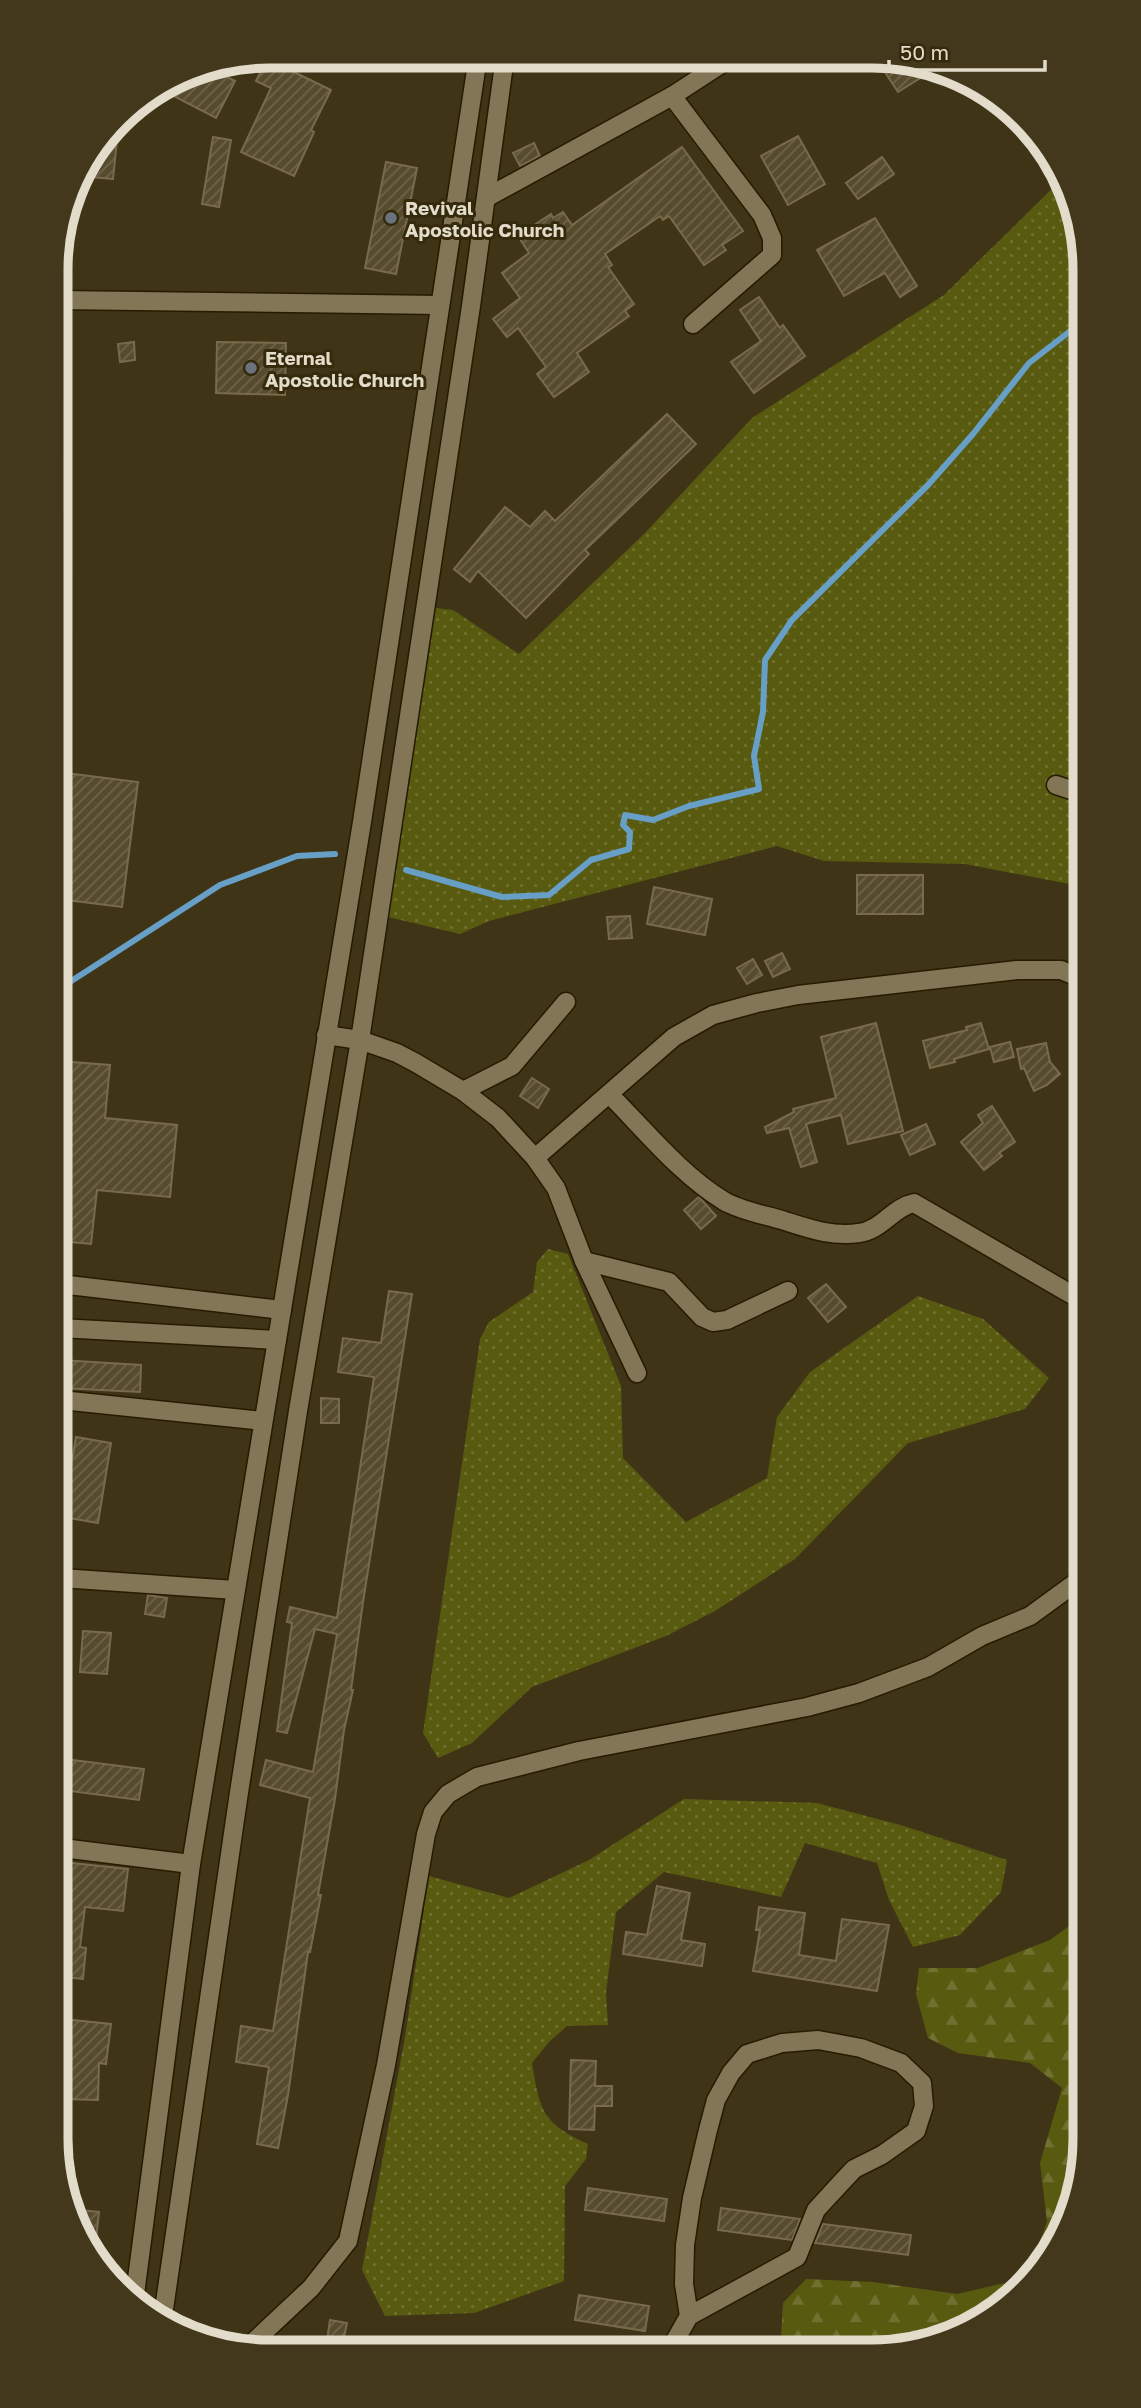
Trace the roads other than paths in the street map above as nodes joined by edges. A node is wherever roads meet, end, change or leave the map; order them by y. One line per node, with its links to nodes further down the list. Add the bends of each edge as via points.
1 (715, 68): 4 (street)
2 (476, 69): 7 (street)
3 (503, 69): 5 (street)
4 (672, 96): 5 (street); 8 (street, via 762,215 772,239 772,255)
5 (486, 198): 14 (street)
6 (69, 300): 7 (street)
7 (440, 305): 13 (street)
8 (693, 324)
9 (1056, 785): 10 (street)
10 (1073, 791)
11 (1073, 975): 16 (street, via 1061,970 1017,970 757,1003 713,1015 674,1037)
12 (566, 1002): 15 (street, via 512,1066)
13 (326, 1035): 14 (street); 22 (street)
14 (360, 1040): 15 (street, via 397,1054); 34 (street, via 242,1772)
15 (463, 1091): 17 (street, via 498,1118)
16 (609, 1094): 17 (street); 21 (street, via 694,1179 726,1202 840,1235 862,1233 903,1205 914,1203)
17 (536, 1158): 18 (street, via 556,1188)
18 (584, 1261): 20 (street, via 669,1282 702,1317 713,1322); 25 (street)
19 (68, 1285): 22 (street)
20 (788, 1291)
21 (1072, 1294)
22 (282, 1310): 24 (street)
23 (68, 1328): 24 (street)
24 (277, 1340): 27 (street)
25 (637, 1373)
26 (68, 1402): 27 (street)
27 (264, 1421): 30 (street)
28 (68, 1579): 30 (street)
29 (1072, 1586): 36 (street, via 1030,1616 982,1636 928,1667 859,1693 579,1751 477,1777 448,1794 433,1812 426,1834 386,2065 348,2241 311,2288)
30 (235, 1590): 32 (street)
31 (68, 1850): 32 (street)
32 (191, 1864): 33 (street)
33 (136, 2288)
34 (164, 2310)
35 (689, 2316): 35 (street, via 797,2257 816,2210 854,2169 916,2131 924,2106 922,2083 901,2063 861,2048 818,2040 782,2043 747,2054 731,2073 716,2100 692,2198 684,2284); 37 (street)
36 (257, 2339)
37 (675, 2340)

